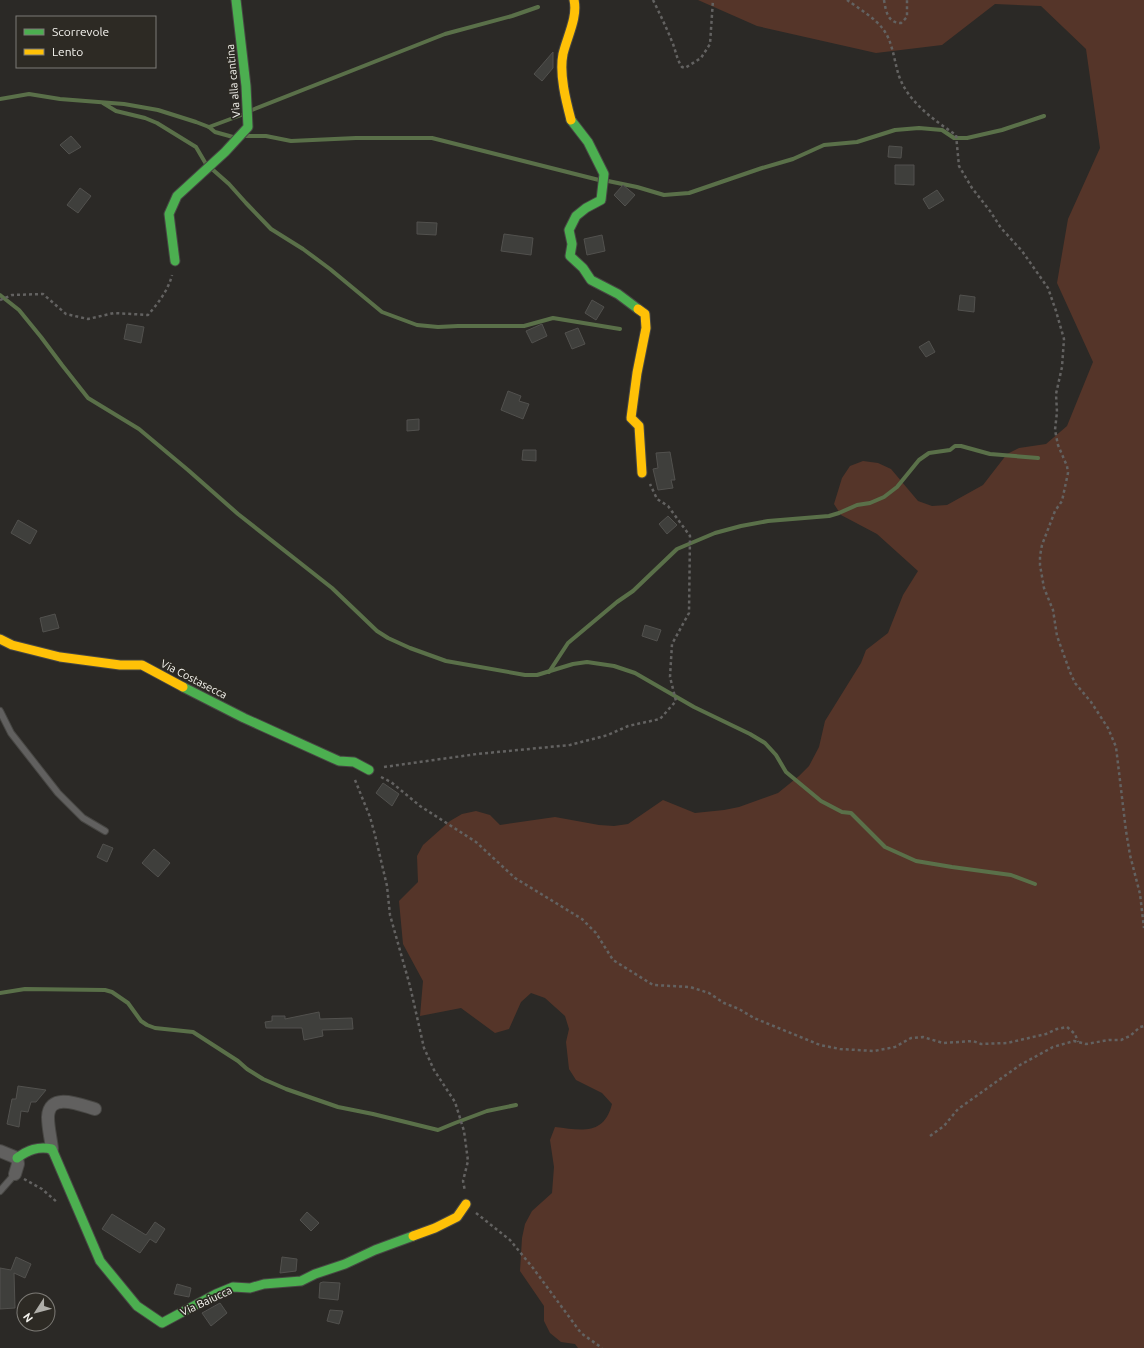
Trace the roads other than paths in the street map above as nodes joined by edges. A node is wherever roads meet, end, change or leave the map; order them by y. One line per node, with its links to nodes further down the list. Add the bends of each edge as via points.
1 (236, 0): 3 (street, Via alla cantina, via 248,127 177,196 169,214)
2 (574, 0): 4 (street, via 576,8 563,55 563,85 571,120 588,142 604,174 601,200 576,216 569,230 572,244 570,256 591,280 618,294 645,314 646,328 631,418 639,426)
3 (175, 261)
4 (642, 473)
5 (0, 639): 7 (street, Via Costasecca, via 12,645 60,657 120,665 142,665 244,718 339,761 354,762)
6 (0, 711): 8 (lane, via 11,733 58,793 83,818)
7 (369, 770)
8 (105, 831)
9 (95, 1109): 10 (street, Via Baiucca, via 64,1101 53,1105 48,1118)
10 (52, 1149): 12 (street, via 39,1148); 15 (street, Via Baiucca, via 100,1261 137,1306 162,1323 233,1287 250,1288 264,1284 300,1281 345,1264 435,1228 457,1217)
11 (0, 1151): 12 (street)
12 (17, 1158): 13 (street)
13 (15, 1174): 14 (lane)
14 (0, 1191)
15 (466, 1204)

